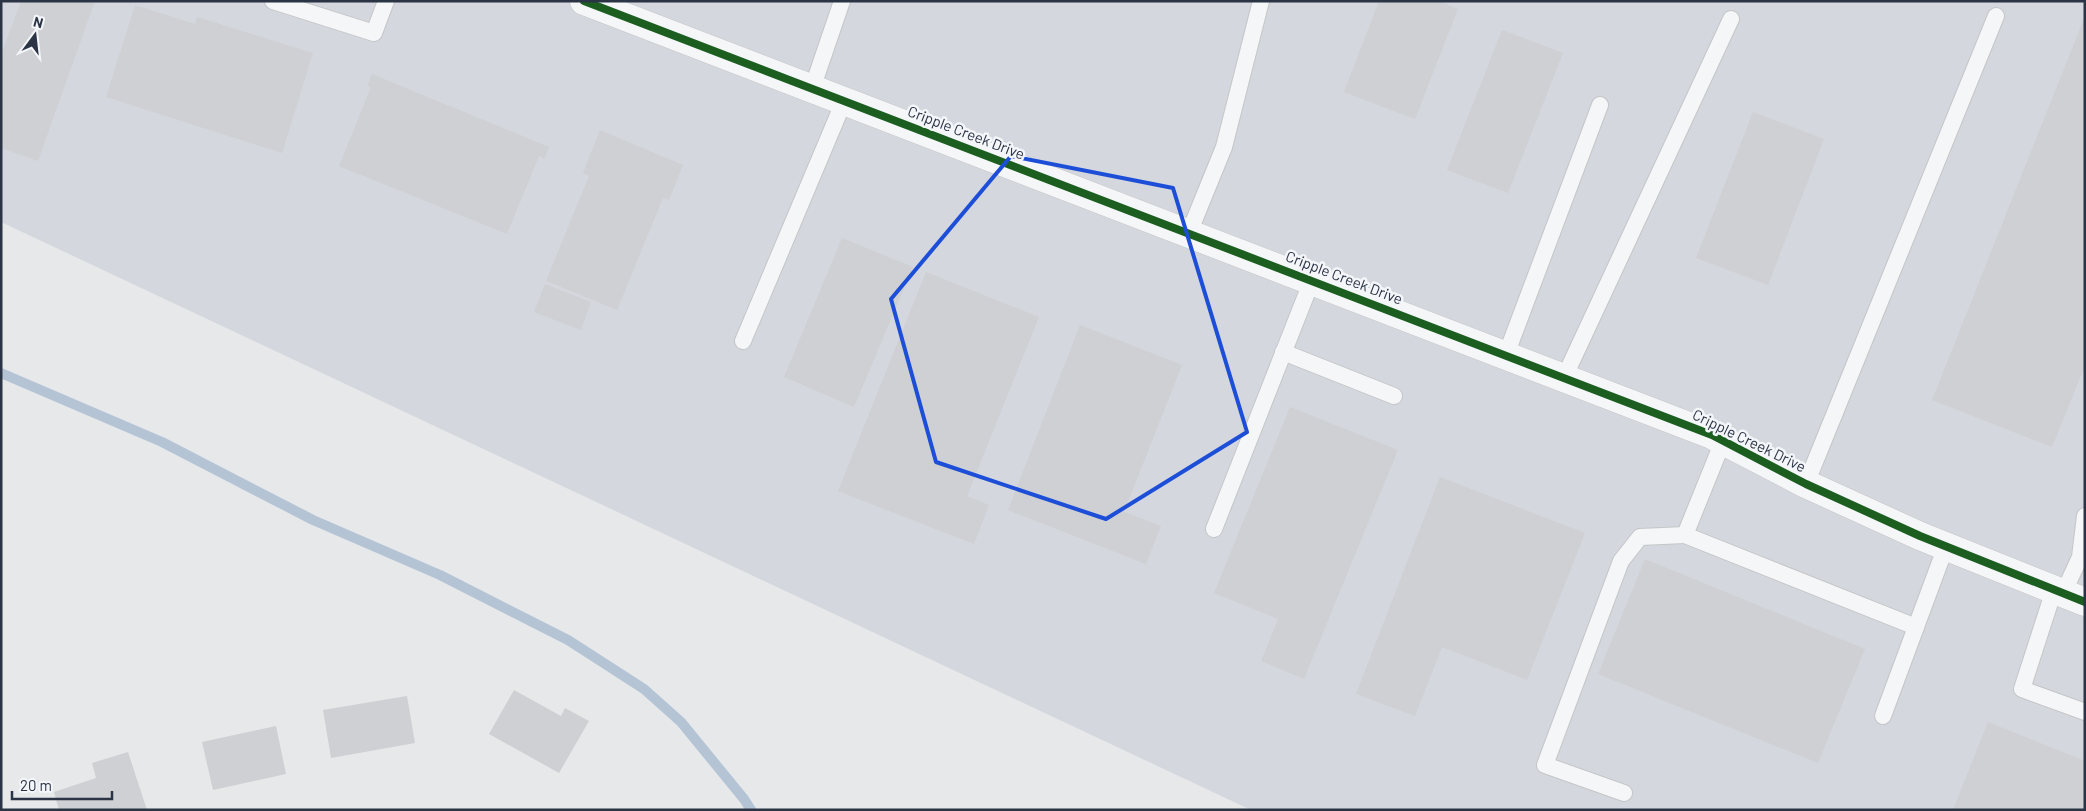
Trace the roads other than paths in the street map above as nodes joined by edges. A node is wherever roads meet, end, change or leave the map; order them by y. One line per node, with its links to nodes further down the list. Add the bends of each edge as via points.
1 (273, 1): 2 (lane, via 374,32)
2 (386, 1)
3 (584, 1): 8 (street, Cripple Creek Drive)
4 (842, 1): 8 (lane)
5 (1260, 1): 11 (lane, via 1224,147)
6 (1996, 16): 19 (lane)
7 (1731, 19): 16 (lane)
8 (812, 89): 9 (street, Cripple Creek Drive)
9 (844, 101): 11 (street, Cripple Creek Drive); 13 (lane)
10 (1600, 105): 15 (lane)
11 (1189, 233): 12 (street, Cripple Creek Drive)
12 (1312, 280): 14 (lane); 15 (street, Cripple Creek Drive)
13 (743, 341)
14 (1283, 352): 17 (lane); 21 (lane)
15 (1506, 355): 16 (street, Cripple Creek Drive)
16 (1564, 378): 18 (street, Cripple Creek Drive)
17 (1394, 396)
18 (1723, 441): 19 (street, Cripple Creek Drive); 22 (lane)
19 (1806, 484): 23 (street, Cripple Creek Drive)
20 (2085, 516): 24 (lane, via 2080,557)
21 (1214, 529)
22 (1685, 535): 25 (lane); 28 (lane, via 1640,537 1621,560 1545,765)
23 (1946, 546): 24 (street, Cripple Creek Drive); 25 (lane)
24 (2067, 596): 26 (lane, via 2022,689)
25 (1916, 627): 27 (lane)
26 (2085, 712)
27 (1883, 716)
28 (1624, 793)

